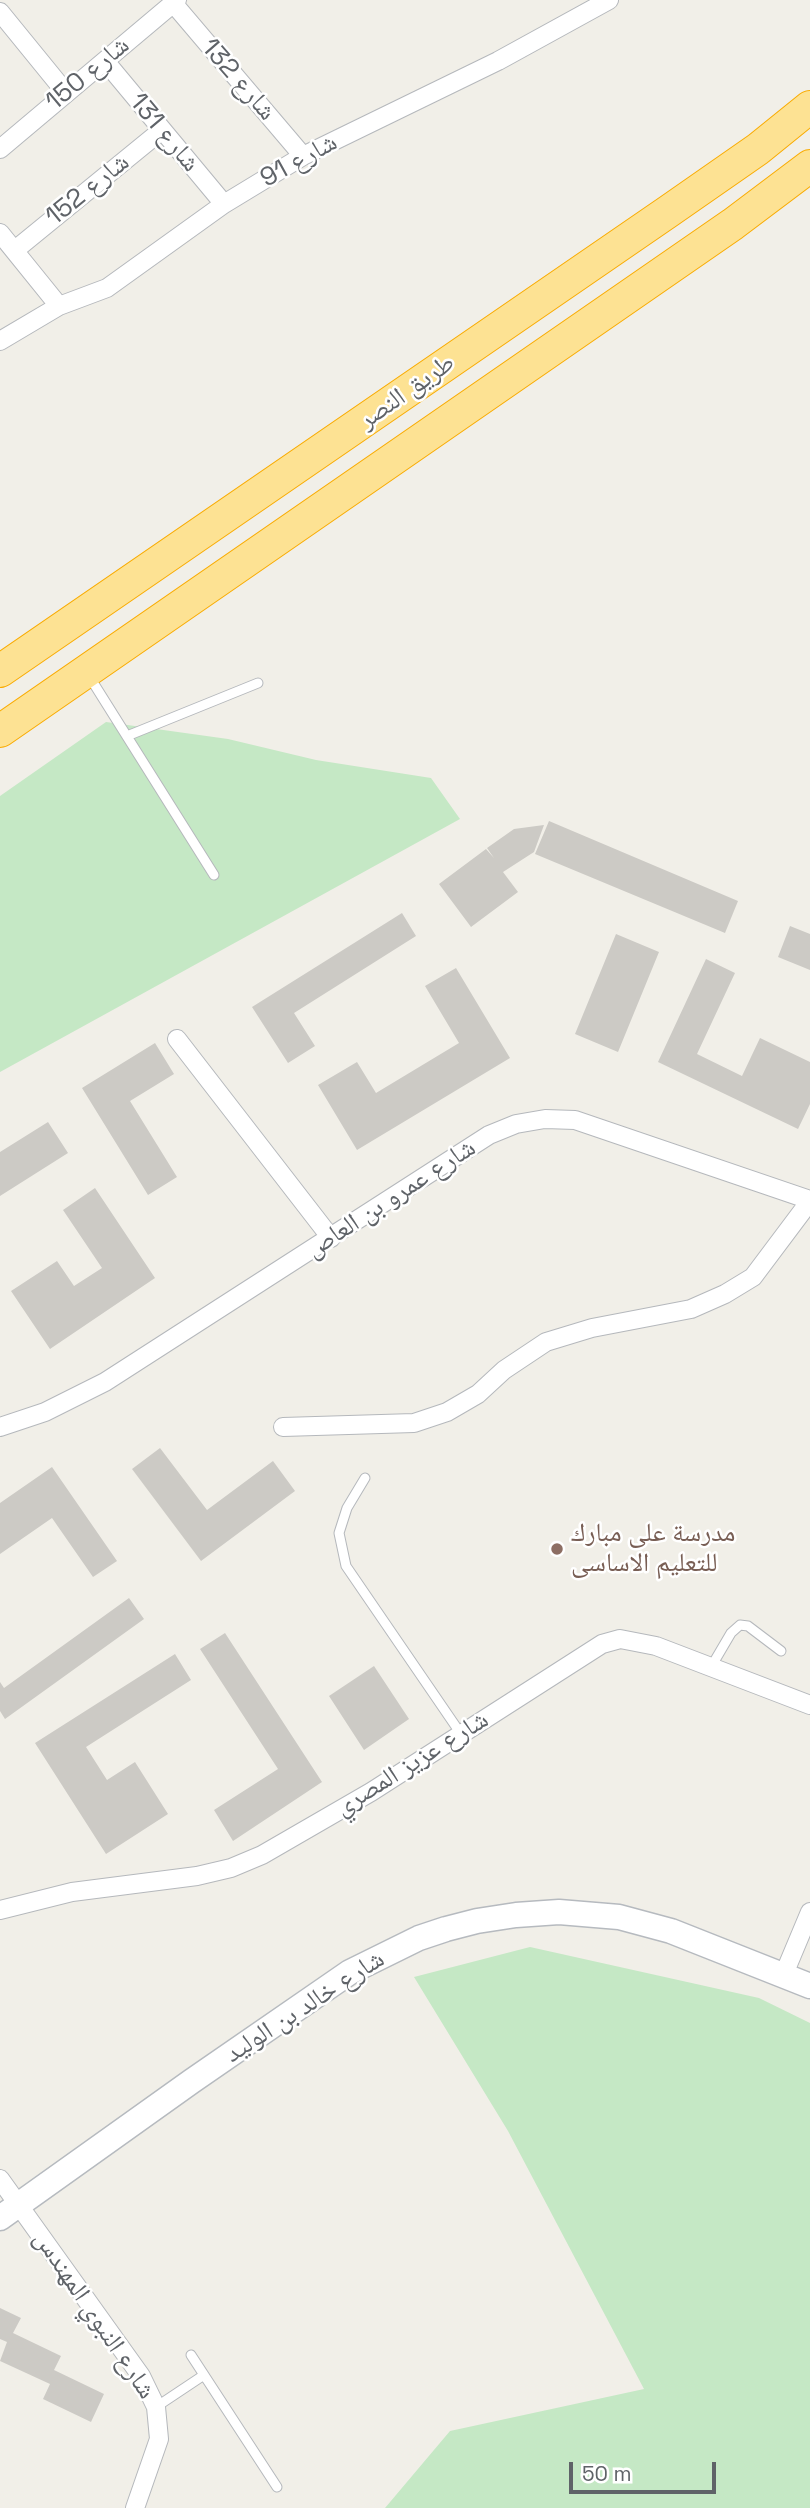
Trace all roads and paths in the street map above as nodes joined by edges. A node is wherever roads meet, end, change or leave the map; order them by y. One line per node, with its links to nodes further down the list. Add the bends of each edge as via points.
1 (609, 0): 10 (street, شارع 91, via 498,61)
2 (175, 2): 5 (street, شارع 150); 10 (street, شارع 132)
3 (0, 12): 4 (street)
4 (7, 34): 6 (street)
5 (105, 61): 6 (street, شارع 150); 8 (street, شارع 131)
6 (66, 93): 9 (street, شارع 150)
7 (810, 107): 17 (highway, طريق النصر, via 758,149)
8 (162, 130): 12 (street, شارع 131); 14 (street, شارع 152)
9 (0, 149)
10 (303, 156): 12 (street, شارع 91)
11 (810, 166): 19 (highway, طريق النصر, via 733,225)
12 (224, 204): 15 (street, شارع 91, via 107,288)
13 (0, 233): 14 (street)
14 (15, 250): 15 (street)
15 (59, 306): 16 (street, شارع 91)
16 (0, 341)
17 (31, 650): 18 (highway, طريق النصر); 21 (highway)
18 (0, 671)
19 (86, 671): 21 (highway, طريق النصر); 23 (lane)
20 (258, 683): 23 (lane)
21 (57, 692): 22 (highway, طريق النصر)
22 (0, 731)
23 (127, 736): 24 (lane)
24 (214, 875)
25 (177, 1039): 27 (street)
26 (810, 1200): 27 (street, شارع عمرو بن العاص, via 603,1128 575,1120 545,1119 489,1135); 29 (street, via 752,1277 691,1309 546,1342 478,1394 447,1412 414,1423)
27 (331, 1238): 28 (street, شارع عمرو بن العاص, via 95,1387 45,1412)
28 (0, 1427)
29 (283, 1427)
30 (365, 1478): 34 (lane, via 339,1533 346,1566)
31 (781, 1651): 32 (lane, via 740,1625)
32 (711, 1667): 33 (street, شارع عزيز المصري); 34 (street, شارع عزيز المصري, via 620,1639 602,1644)
33 (810, 1705)
34 (461, 1734): 35 (street, شارع عزيز المصري, via 371,1792 231,1868 72,1892)
35 (0, 1910)
36 (810, 1912): 37 (street)
37 (784, 1974): 38 (street, شارع خالد بن الوليد); 40 (street, شارع خالد بن الوليد, via 671,1931 619,1917 559,1912 446,1929 351,1972)
38 (810, 1986)
39 (0, 2179): 40 (street, شارع النبوي المهندس)
40 (9, 2212): 43 (street, شارع النبوي المهندس, via 141,2376)
41 (191, 2355): 42 (lane)
42 (204, 2375): 43 (lane); 44 (lane)
43 (156, 2407): 45 (street, شارع النبوي المهندس, via 159,2439)
44 (277, 2487)
45 (135, 2508)

